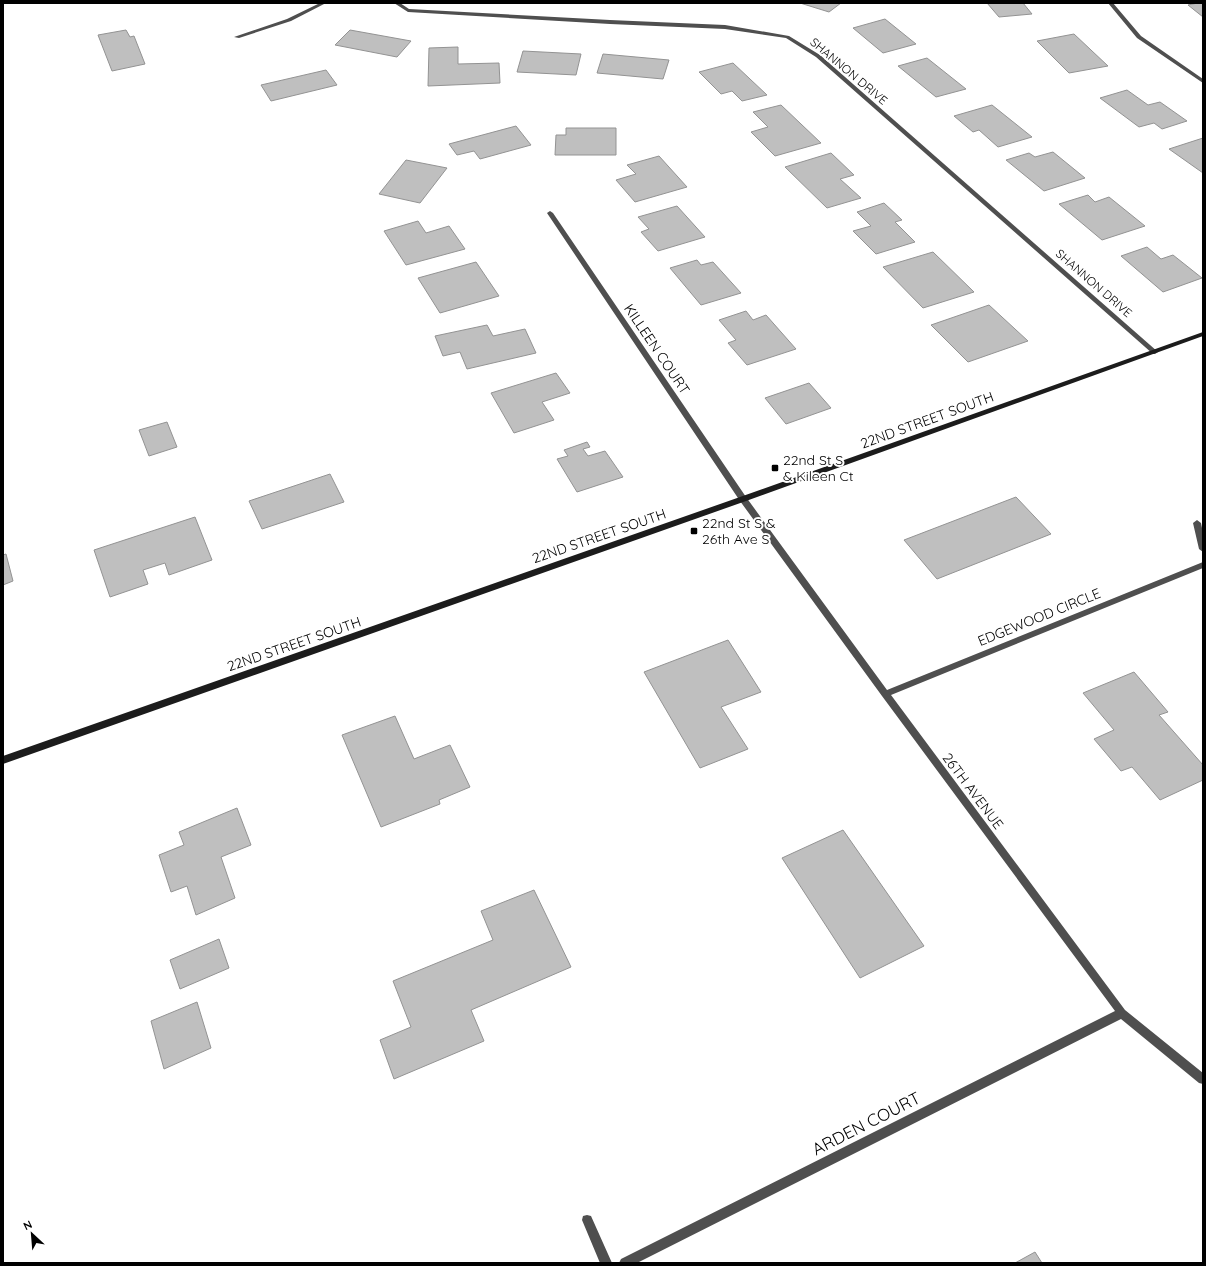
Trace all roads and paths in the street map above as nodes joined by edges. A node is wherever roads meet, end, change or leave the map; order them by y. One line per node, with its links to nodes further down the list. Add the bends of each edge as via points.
1 (324, 3): 4 (street, via 290,20)
2 (396, 3): 8 (street, SHANNON DRIVE, via 408,10 725,27 787,37 818,56)
3 (1110, 3): 5 (street, via 1138,37)
4 (237, 38)
5 (1203, 81)
6 (550, 213): 9 (street, KILLEEN COURT)
7 (1203, 334): 8 (street, 22ND STREET SOUTH)
8 (1155, 352): 9 (street, 22ND STREET SOUTH)
9 (744, 499): 13 (street, 26TH AVENUE); 14 (street, 22ND STREET SOUTH)
10 (1197, 523): 11 (street)
11 (1203, 549)
12 (1203, 565): 13 (street, EDGEWOOD CIRCLE)
13 (885, 694): 15 (street, 26TH AVENUE)
14 (3, 760)
15 (1122, 1013): 16 (street, 26TH AVENUE); 19 (street, ARDEN COURT)
16 (1203, 1079)
17 (587, 1220): 18 (street)
18 (606, 1263)
19 (625, 1263)

